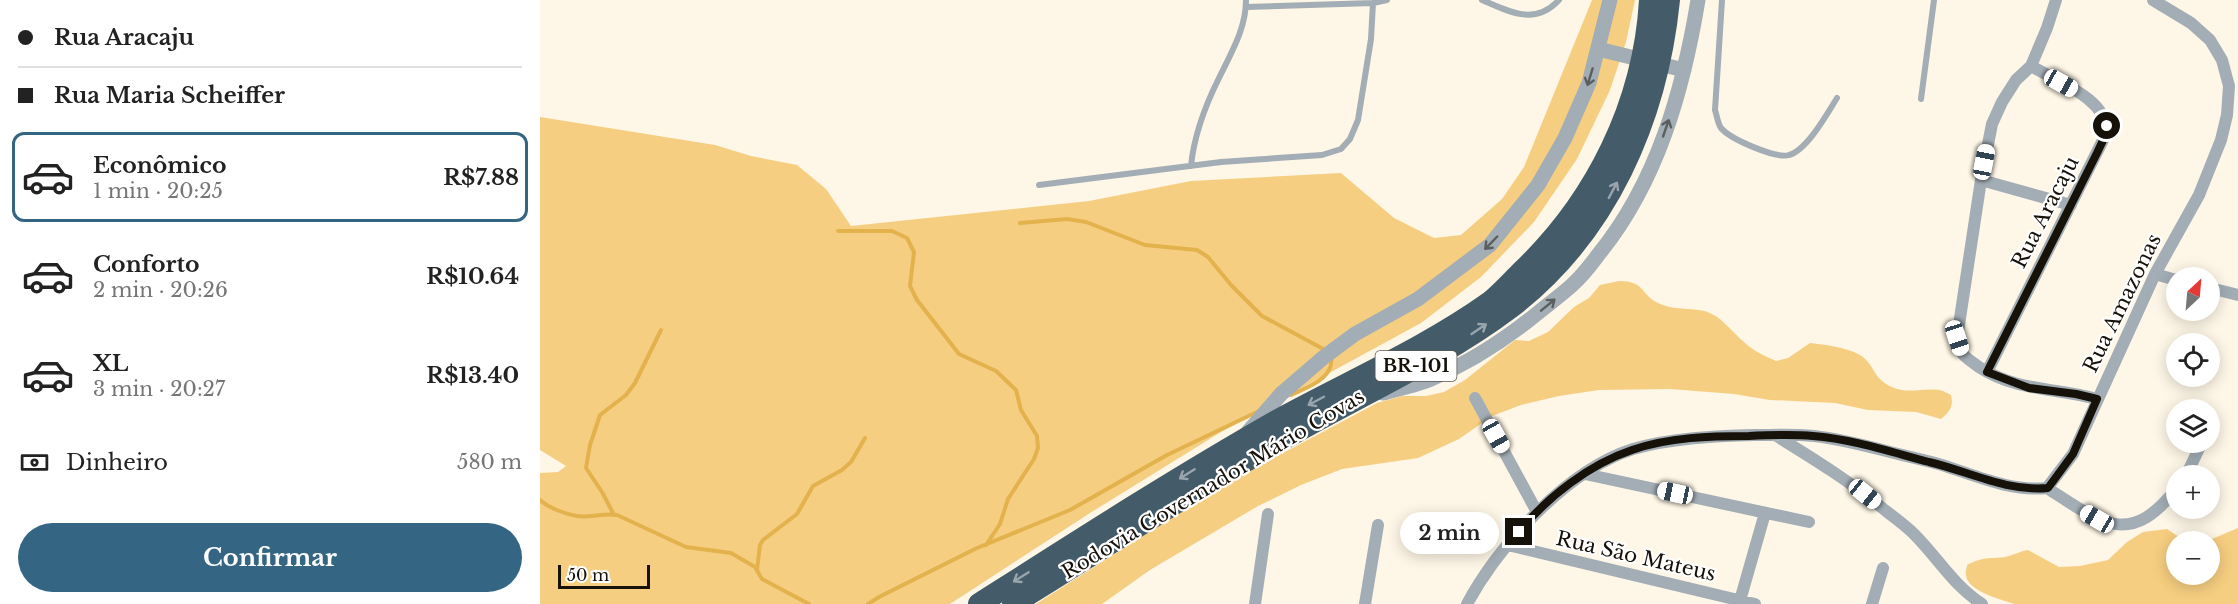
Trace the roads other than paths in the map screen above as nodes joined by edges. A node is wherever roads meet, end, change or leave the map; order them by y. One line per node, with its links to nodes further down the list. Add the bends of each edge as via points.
1 (1387, 0): 13 (lane)
2 (1482, 0): 3 (lane, via 1530,16 1541,14)
3 (1559, 0)
4 (1610, 0): 14 (street, Rodovia Governador Mário Covas)
5 (1650, 0): 32 (highway, Rodovia Governador Mário Covas / BR-101, one-way to 32, via 1642,60 1618,134 1584,198 1539,255 1492,300 1469,316)
6 (1669, 0): 30 (highway, Rodovia Governador Mário Covas / BR-101, one-way to 6, via 1510,308 1572,248 1605,204 1641,127 1662,49)
7 (1698, 0): 16 (street)
8 (1722, 0): 17 (lane, via 1715,110 1720,127 1749,145 1789,155 1811,136)
9 (1934, 0): 18 (lane)
10 (2056, 0): 15 (street)
11 (2153, 0): 23 (street, Rua Amazonas, via 2191,23 2210,40 2222,60 2229,86 2221,140 2199,195)
12 (1246, 3): 13 (lane); 19 (lane, via 1236,45 1201,121)
13 (1373, 3): 19 (lane, via 1358,120 1341,149 1322,155)
14 (1605, 50): 16 (street); 32 (street, Rodovia Governador Mário Covas, one-way to 32, via 1565,138 1538,185 1490,245 1419,299 1355,334 1324,357 1281,394)
15 (2031, 66): 20 (street, via 2016,80 1992,123); 22 (street, Rua Aracaju, via 2096,104 2104,115 2106,134)
16 (1678, 68): 30 (street, one-way to 16, via 1429,380 1466,362 1507,337 1572,285 1624,221 1649,174 1667,126)
17 (1837, 98)
18 (1922, 99)
19 (1191, 166): 21 (lane)
20 (1981, 180): 22 (street); 27 (street, via 1957,338 1961,352)
21 (1039, 185)
22 (2071, 205): 27 (street, Rua Aracaju)
23 (2155, 274): 24 (street); 29 (street, Rua Amazonas)
24 (2166, 277)
25 (2220, 290): 26 (street)
26 (2238, 295)
27 (1987, 372): 29 (street, via 2029,388)
28 (1475, 398): 36 (street)
29 (2097, 399): 34 (street, Rua Amazonas, via 2073,454)
30 (1348, 404): 45 (highway, Rodovia Governador Mário Covas / BR-101)
31 (1775, 435): 33 (street, via 1679,440 1633,450); 34 (street, via 1813,436 1887,451 2010,487); 51 (street, via 1835,471 1882,507 1914,534 1952,580)
32 (1237, 444): 44 (highway, Rodovia Governador Mário Covas / BR-101, one-way to 44)
33 (1585, 474): 36 (street); 37 (street)
34 (2048, 488): 35 (street, via 2109,524 2135,523)
35 (2166, 502)
36 (1537, 512): 41 (street)
37 (1765, 513): 39 (street); 43 (street)
38 (1268, 514): 46 (street)
39 (1809, 522)
40 (1378, 525): 47 (street)
41 (1508, 545): 43 (street, Rua São Mateus); 48 (street)
42 (1883, 568): 50 (street)
43 (1739, 602): 49 (street, Rua São Mateus)
44 (979, 604)
45 (1013, 604)
46 (1255, 604)
47 (1365, 604)
48 (1467, 604)
49 (1755, 604)
50 (1872, 604)
51 (1982, 604)

